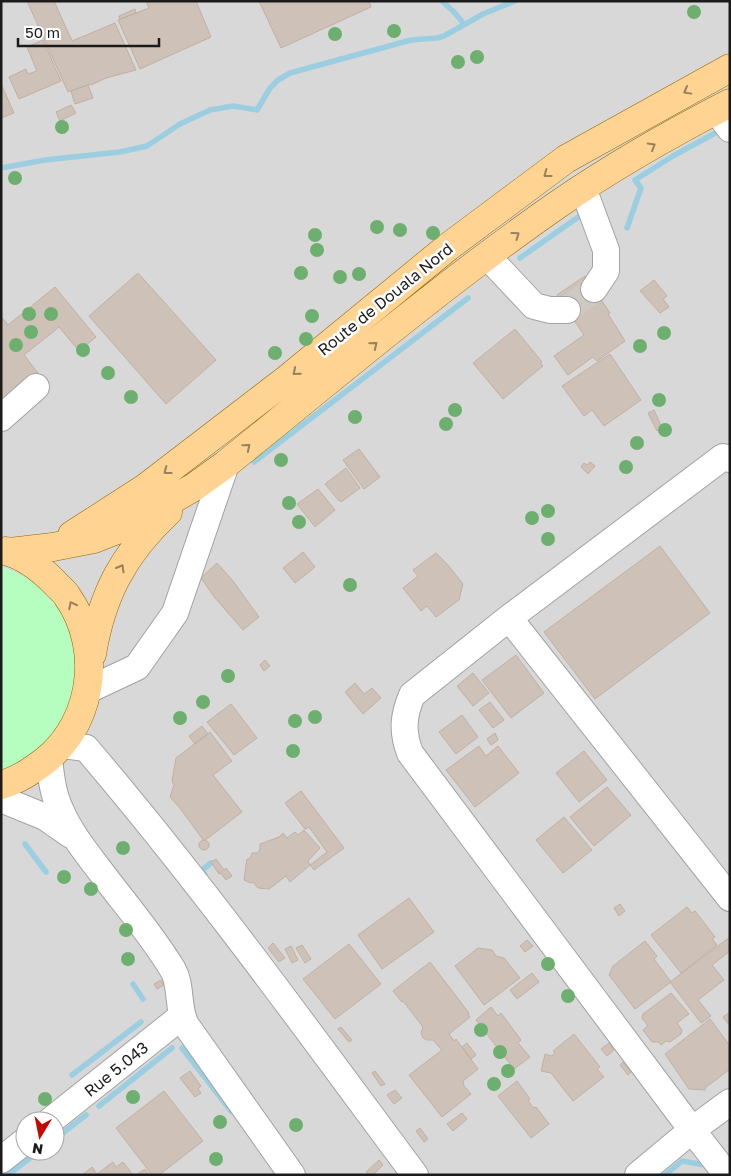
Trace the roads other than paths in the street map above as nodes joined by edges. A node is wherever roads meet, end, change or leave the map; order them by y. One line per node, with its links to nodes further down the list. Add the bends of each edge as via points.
1 (730, 68): 12 (main road, Route de Douala Nord, one-way to 12, via 566,160 448,247 145,488)
2 (725, 114): 3 (main road, Route de Douala Nord, one-way to 2, via 675,132)
3 (583, 188): 4 (main road, Route de Douala Nord, one-way to 3); 5 (street, via 606,250 606,271)
4 (487, 256): 6 (street, via 534,306); 10 (main road, Route de Douala Nord, one-way to 4)
5 (594, 289)
6 (567, 310)
7 (36, 387): 8 (street)
8 (1, 418)
9 (730, 459): 14 (street, via 723,457)
10 (226, 464): 11 (main road, Route de Douala Nord); 15 (street, via 175,613 137,667)
11 (194, 487): 12 (main road, via 127,526 94,539); 15 (main road, one-way to 11, via 96,627 110,588 128,556 154,525)
12 (53, 547): 13 (main road)
13 (6, 551): 15 (main road, one-way to 13, via 84,628 67,596 42,570)
14 (509, 618): 20 (street); 24 (street, via 412,695 404,723 410,753)
15 (89, 677): 16 (main road, via 79,719)
16 (56, 752): 17 (main road, via 15,781); 19 (street, via 51,779 60,811); 28 (street, via 86,748 140,811)
17 (1, 784)
18 (1, 799): 19 (street, via 45,817)
19 (74, 837): 21 (street, via 152,938 174,973)
20 (730, 898)
21 (182, 1016): 23 (street, Rue 5.043); 27 (street)
22 (730, 1102): 24 (street)
23 (63, 1111)
24 (692, 1130): 29 (street); 30 (street)
25 (15, 1149): 26 (street)
26 (1, 1160)
27 (292, 1175)
28 (415, 1175)
29 (638, 1175)
30 (727, 1175)

